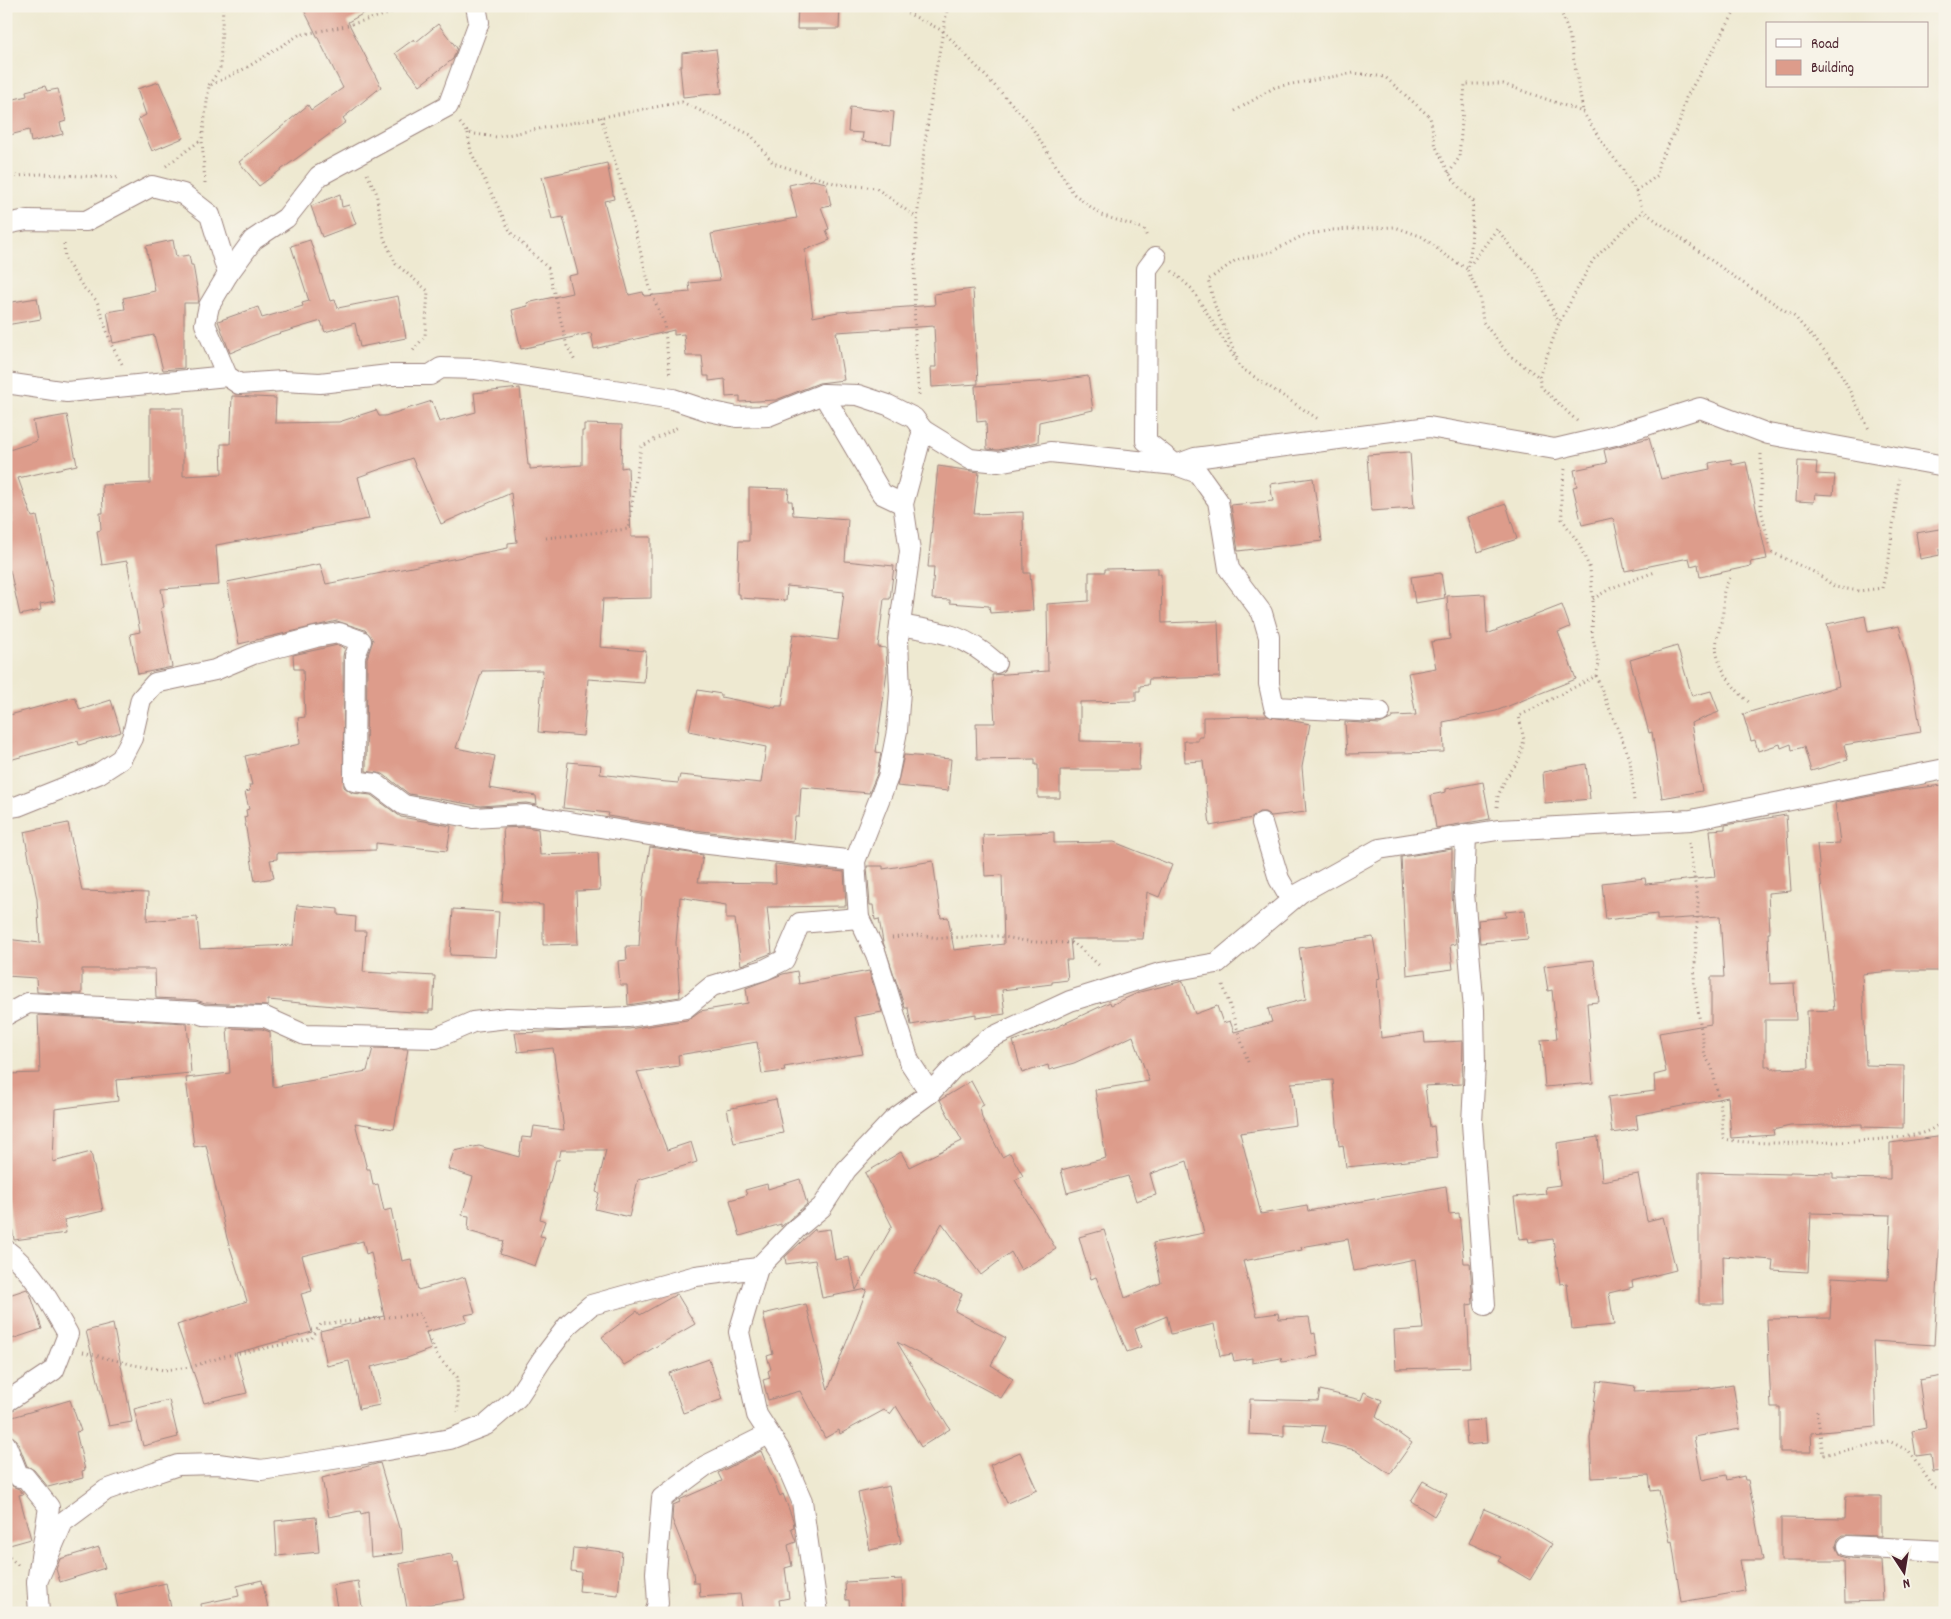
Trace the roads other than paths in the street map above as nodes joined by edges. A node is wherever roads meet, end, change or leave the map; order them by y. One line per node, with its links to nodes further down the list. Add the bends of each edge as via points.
1 (476, 6): 4 (street, via 479,22 448,106 319,176 286,218 253,240)
2 (6, 224): 4 (street, via 27,220 86,221 152,186 183,194 210,215)
3 (1156, 257): 9 (street, via 1147,269 1146,441)
4 (228, 274): 5 (street, via 209,306 205,324)
5 (227, 376): 6 (street, via 67,392); 7 (street, via 240,384 320,383 389,375 430,375 441,368 476,368 673,399 737,416 768,416)
6 (6, 383)
7 (823, 394): 8 (street, via 858,395 888,405 914,418); 11 (street, via 882,494)
8 (923, 430): 9 (street, via 970,459 998,462 1050,452); 11 (street)
9 (1176, 465): 10 (street, via 1195,458 1429,427 1555,449 1651,425 1700,408 1768,434); 14 (street, via 1198,473 1218,501 1229,569 1262,613 1269,637 1269,684 1274,707)
10 (1945, 466)
11 (903, 504): 12 (street, via 910,551)
12 (900, 624): 13 (street, via 951,634 977,646); 19 (street, via 897,731 888,777)
13 (996, 664)
14 (1380, 712)
15 (1945, 768): 18 (street, via 1699,818)
16 (6, 808): 19 (street, via 98,774 121,759 132,738 141,699 155,683 215,670 253,654 339,633 362,641 355,656 354,782 376,784 404,805 472,818 526,815 692,842)
17 (1262, 823): 20 (street, via 1279,879)
18 (1466, 834): 20 (street, via 1379,849); 26 (street, via 1464,893 1474,1010 1472,1123)
19 (855, 861): 21 (street)
20 (1291, 900): 23 (street, via 1217,963 1160,973 1070,1001 988,1039)
21 (859, 918): 22 (street, via 800,923 784,960 764,970 712,986 685,1008 628,1017 507,1018 473,1022 436,1038 305,1035 265,1017 28,1003); 23 (street, via 876,954 908,1061)
22 (6, 1015)
23 (930, 1092): 25 (street, via 892,1120 846,1170 822,1207)
24 (6, 1250): 27 (street, via 18,1259 44,1294 68,1334 54,1370)
25 (758, 1268): 28 (street, via 739,1332 757,1415); 32 (street, via 696,1276 591,1305 570,1324 517,1398 486,1425 450,1439 261,1470 218,1464 178,1465 106,1490 63,1522)
26 (1485, 1305)
27 (6, 1402)
28 (769, 1434): 34 (street, via 706,1466 662,1498); 35 (street, via 781,1452 802,1501)
29 (6, 1445): 32 (street, via 19,1476 25,1477 49,1507)
30 (1848, 1546): 31 (street)
31 (1945, 1551)
32 (37, 1582): 33 (street)
33 (40, 1613)
34 (655, 1613)
35 (818, 1613)

